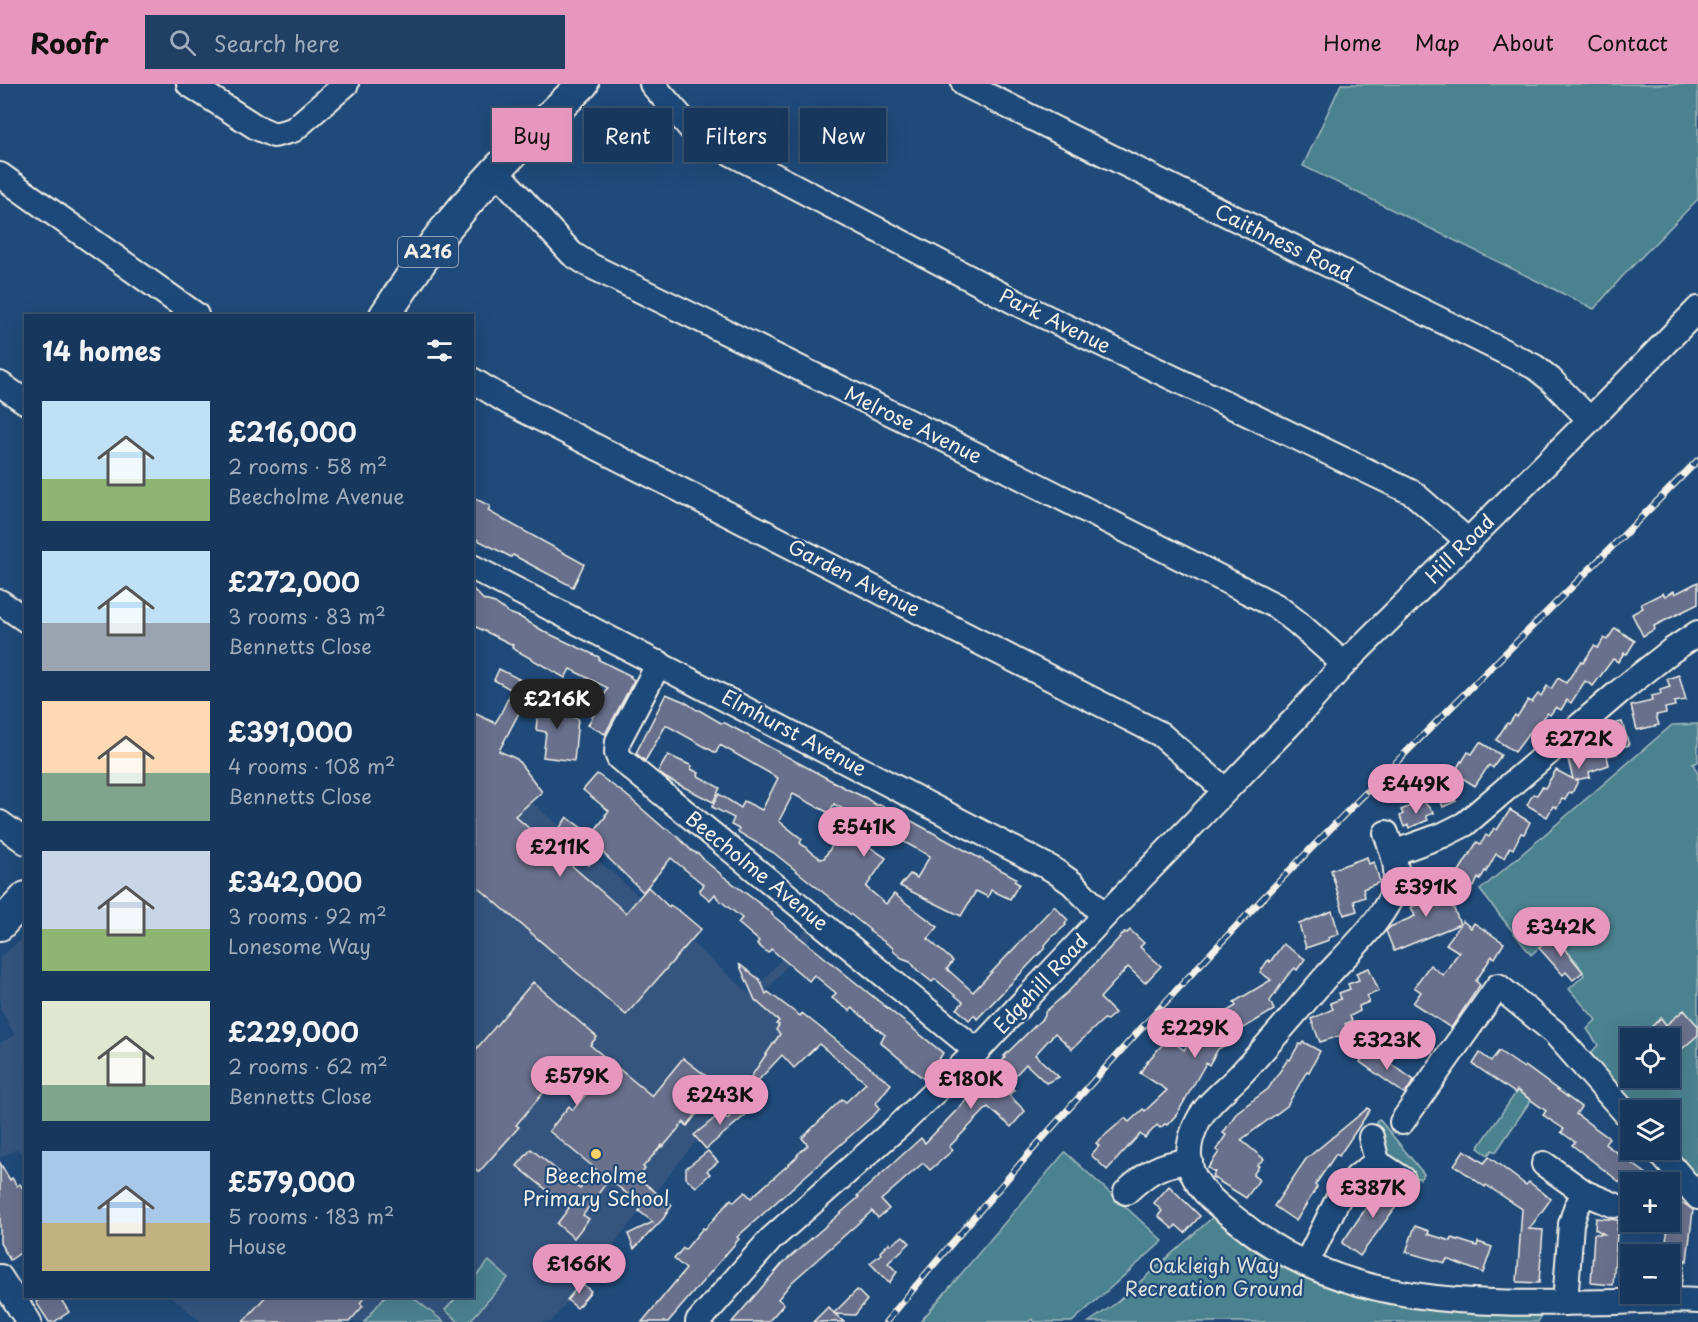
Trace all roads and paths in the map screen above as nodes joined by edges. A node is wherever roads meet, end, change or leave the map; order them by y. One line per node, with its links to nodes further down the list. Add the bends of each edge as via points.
1 (189, 84): 2 (street, via 274,135 293,130)
2 (346, 84)
3 (582, 84): 6 (main road, A216)
4 (652, 84): 15 (street, Park Avenue, via 694,132 708,141 1023,306 1413,493)
5 (964, 84): 14 (street, Caithness Road, via 1535,367)
6 (495, 170): 10 (main road, A216, via 451,221); 21 (street, Melrose Avenue, via 572,254 591,266 1276,606)
7 (0, 175): 9 (street)
8 (1698, 309): 14 (street, Hill Road)
9 (195, 314)
10 (386, 314)
11 (474, 381): 22 (street, Garden Avenue, via 519,408 1160,734)
12 (0, 384): 13 (street)
13 (24, 401)
14 (1590, 420): 15 (street, Hill Road)
15 (1468, 541): 21 (street, Hill Road)
16 (474, 568): 20 (street, Elmhurst Avenue)
17 (0, 602): 18 (street)
18 (24, 619)
19 (1698, 633): 33 (street, via 1619,692 1465,824 1443,835 1389,843 1396,881 1385,909 1201,1115 1191,1136)
20 (659, 663): 26 (street, Elmhurst Avenue, via 1052,869 1072,883); 28 (street, Beecholme Avenue, via 618,741 619,758)
21 (1344, 664): 22 (street, Hill Road)
22 (1225, 790): 26 (street, Edgehill Road)
23 (0, 823): 24 (street)
24 (24, 841)
25 (24, 899): 27 (main road)
26 (1104, 916): 28 (street, Edgehill Road)
27 (0, 925)
28 (977, 1051): 46 (street, Edgehill Road, via 771,1239)
29 (1620, 1107): 30 (street, via 1554,1032 1498,986)
30 (1402, 1122)
31 (1371, 1137): 34 (street)
32 (1666, 1160): 39 (street)
33 (1190, 1161): 37 (street, via 1153,1169); 41 (street, via 1199,1185 1214,1201 1261,1239)
34 (1377, 1162): 36 (street); 41 (street, via 1339,1197)
35 (1544, 1164): 38 (street)
36 (1403, 1179)
37 (1126, 1192)
38 (1585, 1193): 40 (street); 44 (street, via 1571,1224)
39 (1698, 1197)
40 (1614, 1205)
41 (1306, 1264): 44 (street, via 1405,1296 1446,1301)
42 (12, 1285): 45 (street)
43 (1698, 1300): 44 (street)
44 (1565, 1303)
45 (29, 1322)
46 (698, 1322)

